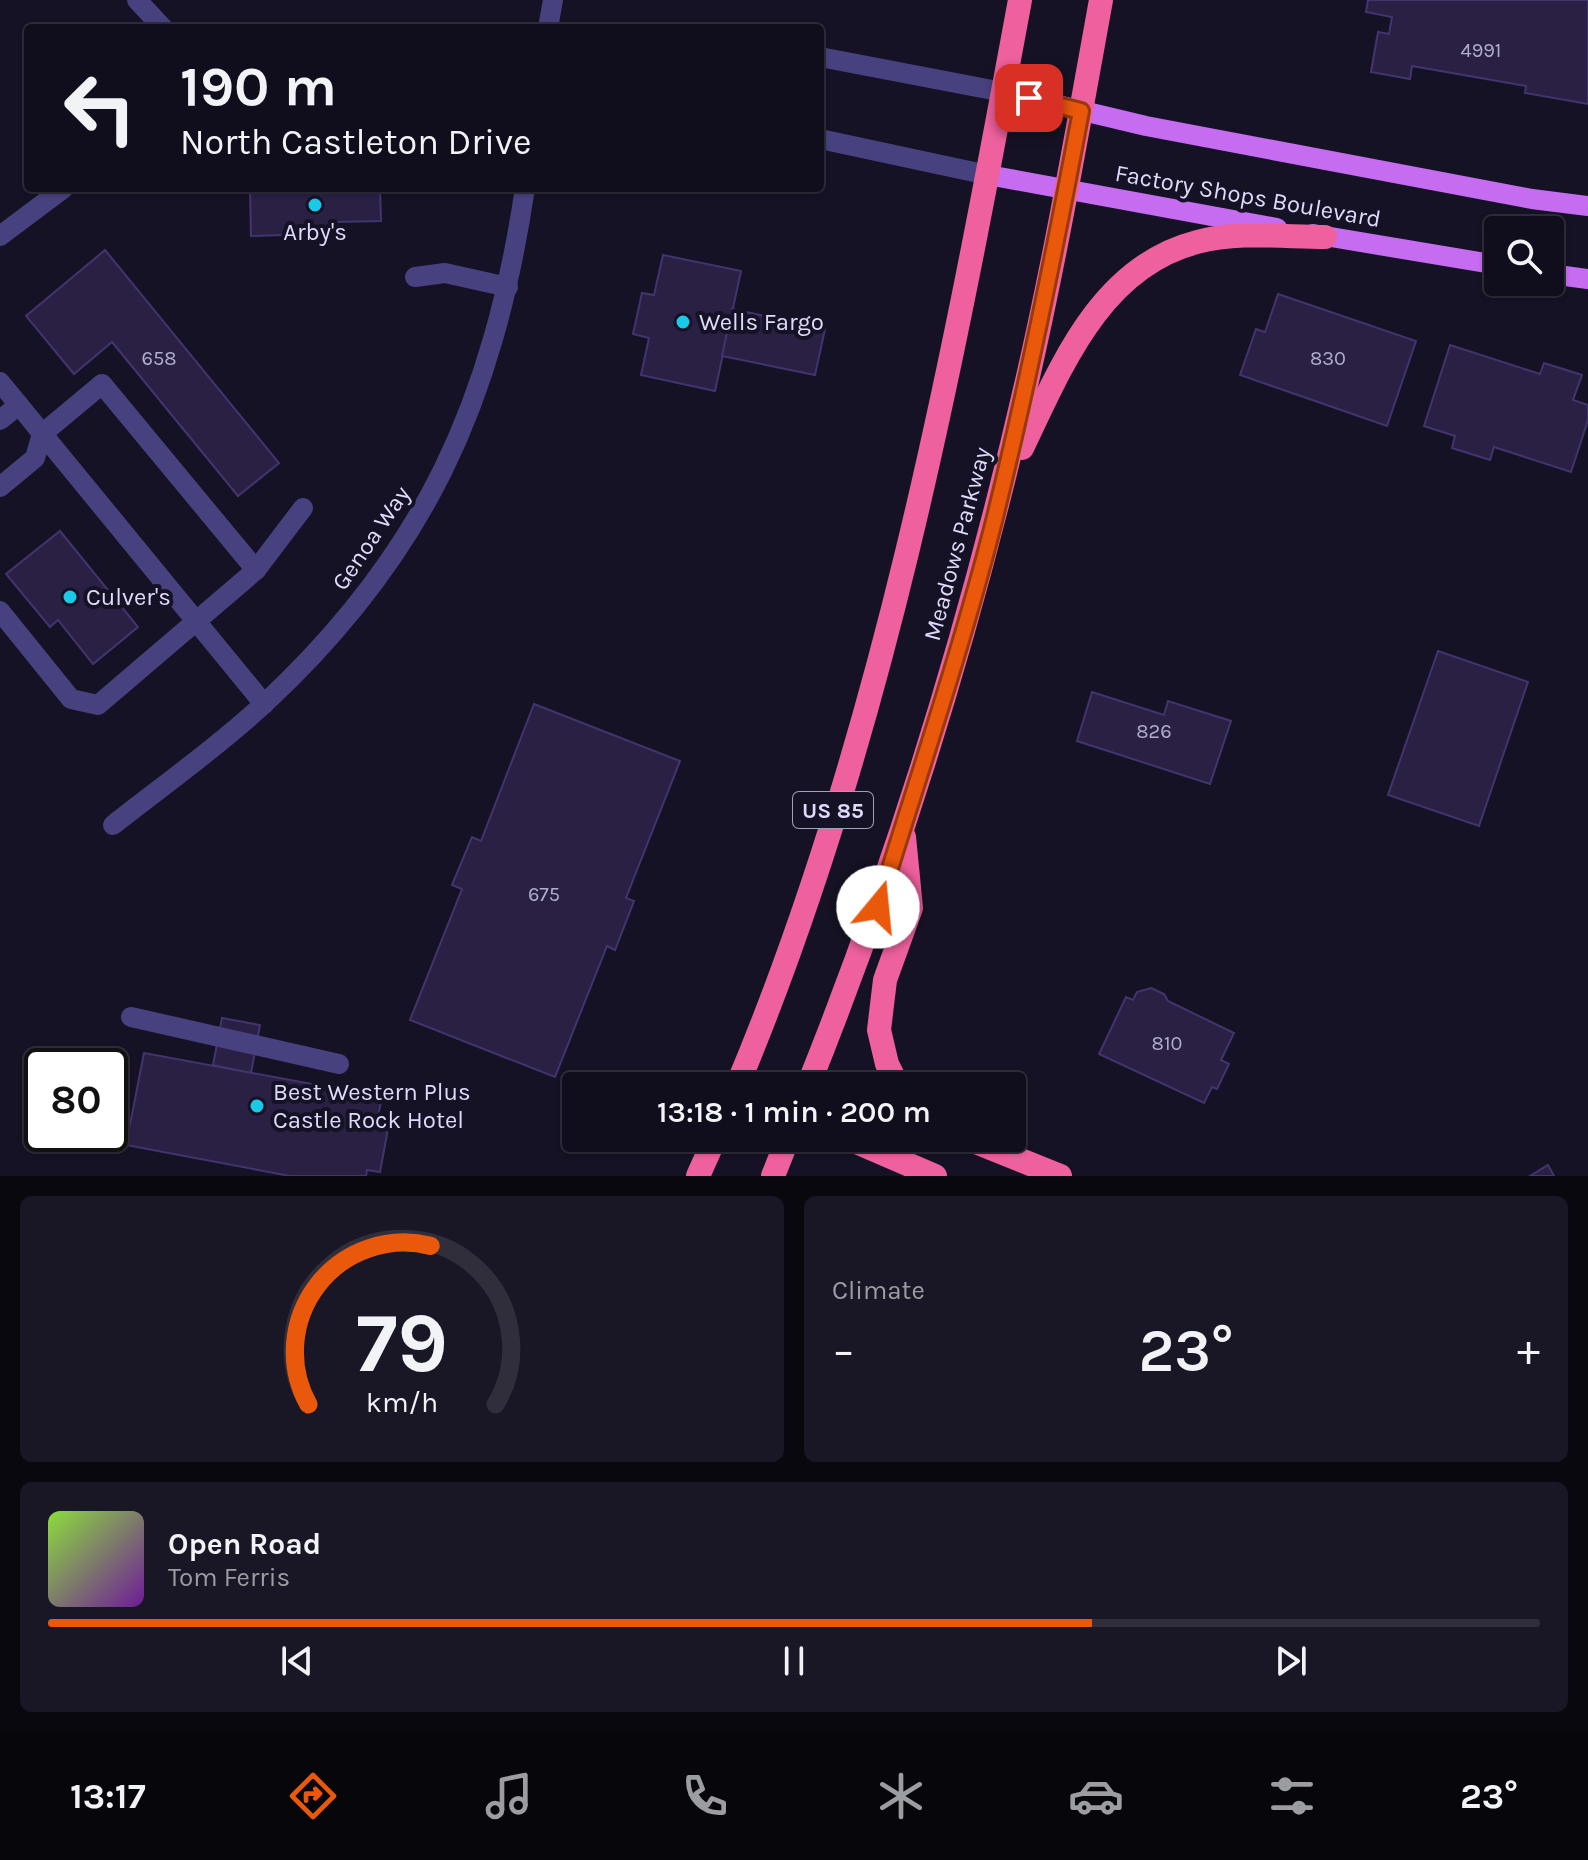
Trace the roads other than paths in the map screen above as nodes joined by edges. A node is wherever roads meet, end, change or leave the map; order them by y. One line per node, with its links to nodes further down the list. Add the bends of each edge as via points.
1 (137, 0): 5 (street)
2 (553, 0): 6 (street)
3 (1020, 0): 8 (highway, Meadows Parkway / US 85)
4 (1101, 0): 9 (highway, Meadows Parkway / US 85)
5 (159, 24)
6 (549, 24)
7 (824, 58): 8 (street)
8 (1003, 92): 9 (main road, Factory Shops Boulevard); 11 (highway, Meadows Parkway / US 85)
9 (1081, 111): 12 (highway, Meadows Parkway / US 85); 15 (main road, Factory Shops Boulevard)
10 (824, 140): 11 (street)
11 (988, 175): 12 (main road, Factory Shops Boulevard); 38 (highway, Meadows Parkway / US 85, via 927,463 871,688 809,889)
12 (1067, 190): 17 (main road, Factory Shops Boulevard); 28 (highway, Meadows Parkway / US 85)
13 (59, 192): 16 (street)
14 (524, 192): 22 (street, Genoa Way)
15 (1588, 206)
16 (0, 236)
17 (1325, 237): 18 (main road, Factory Shops Boulevard); 28 (highway, via 1198,241 1158,258 1126,281 1070,350)
18 (1484, 263)
19 (1564, 276): 21 (main road)
20 (415, 277): 22 (street, via 445,273)
21 (1588, 279)
22 (508, 287): 33 (street, Genoa Way, via 461,435 405,542 343,624)
23 (0, 382): 24 (street)
24 (19, 405): 25 (street); 26 (street)
25 (0, 420)
26 (42, 434): 27 (street, via 35,458); 30 (street, via 102,384); 32 (street)
27 (0, 487)
28 (1001, 489): 35 (highway, Meadows Parkway / US 85)
29 (303, 508): 30 (street)
30 (256, 570): 32 (street)
31 (0, 611): 32 (street, via 71,699 98,705)
32 (195, 622): 33 (street)
33 (264, 704): 34 (street, Genoa Way)
34 (113, 825)
35 (903, 826): 39 (highway, Meadows Parkway / US 85, via 878,907); 40 (highway, via 911,908 885,980 879,1030)
36 (131, 1017): 37 (street)
37 (339, 1064)
38 (742, 1072)
39 (813, 1072)
40 (891, 1072)
41 (710, 1152): 45 (highway)
42 (782, 1152): 46 (highway)
43 (879, 1152): 47 (highway)
44 (1001, 1152): 48 (highway)
45 (698, 1176)
46 (773, 1176)
47 (935, 1176)
48 (1060, 1176)

